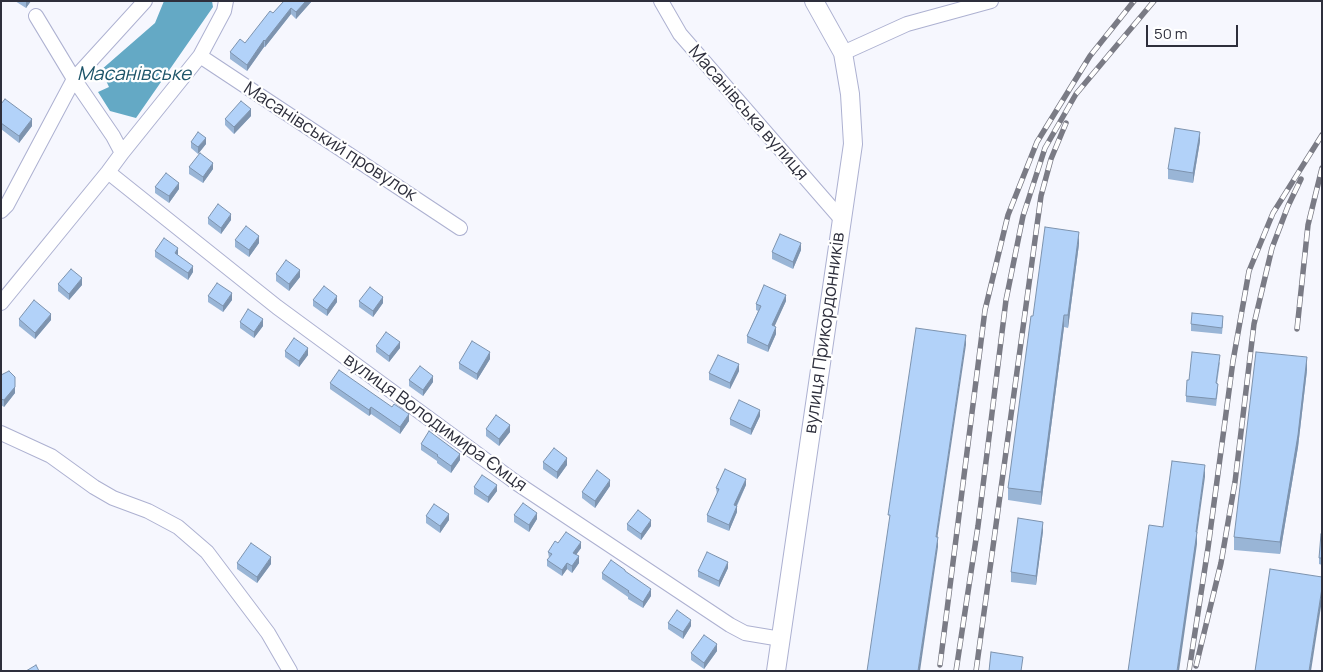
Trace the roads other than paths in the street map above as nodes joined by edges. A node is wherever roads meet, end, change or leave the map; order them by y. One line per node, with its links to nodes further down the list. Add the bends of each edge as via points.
1 (145, 1): 9 (street)
2 (226, 1): 8 (street)
3 (661, 1): 13 (street, Масанівська вулиця, via 680,34)
4 (814, 1): 7 (street, вулиця Прикордонників)
5 (991, 1): 7 (street, via 907,24)
6 (36, 16): 9 (street)
7 (843, 54): 13 (street, вулиця Прикордонників, via 850,94 853,144)
8 (200, 56): 10 (street); 14 (street, Масанівський провулок)
9 (74, 79): 10 (street); 12 (street)
10 (122, 153): 11 (street)
11 (108, 172): 15 (street); 17 (street, вулиця Володимира Ємця, via 277,307 518,484 730,625 745,633)
12 (1, 211)
13 (842, 220): 17 (street, вулиця Прикордонників)
14 (460, 228)
15 (1, 303)
16 (1, 433): 18 (street, via 51,456 112,498 148,511 178,527 207,552 268,633)
17 (781, 639): 19 (street, вулиця Прикордонників)
18 (290, 671)
19 (776, 671)

